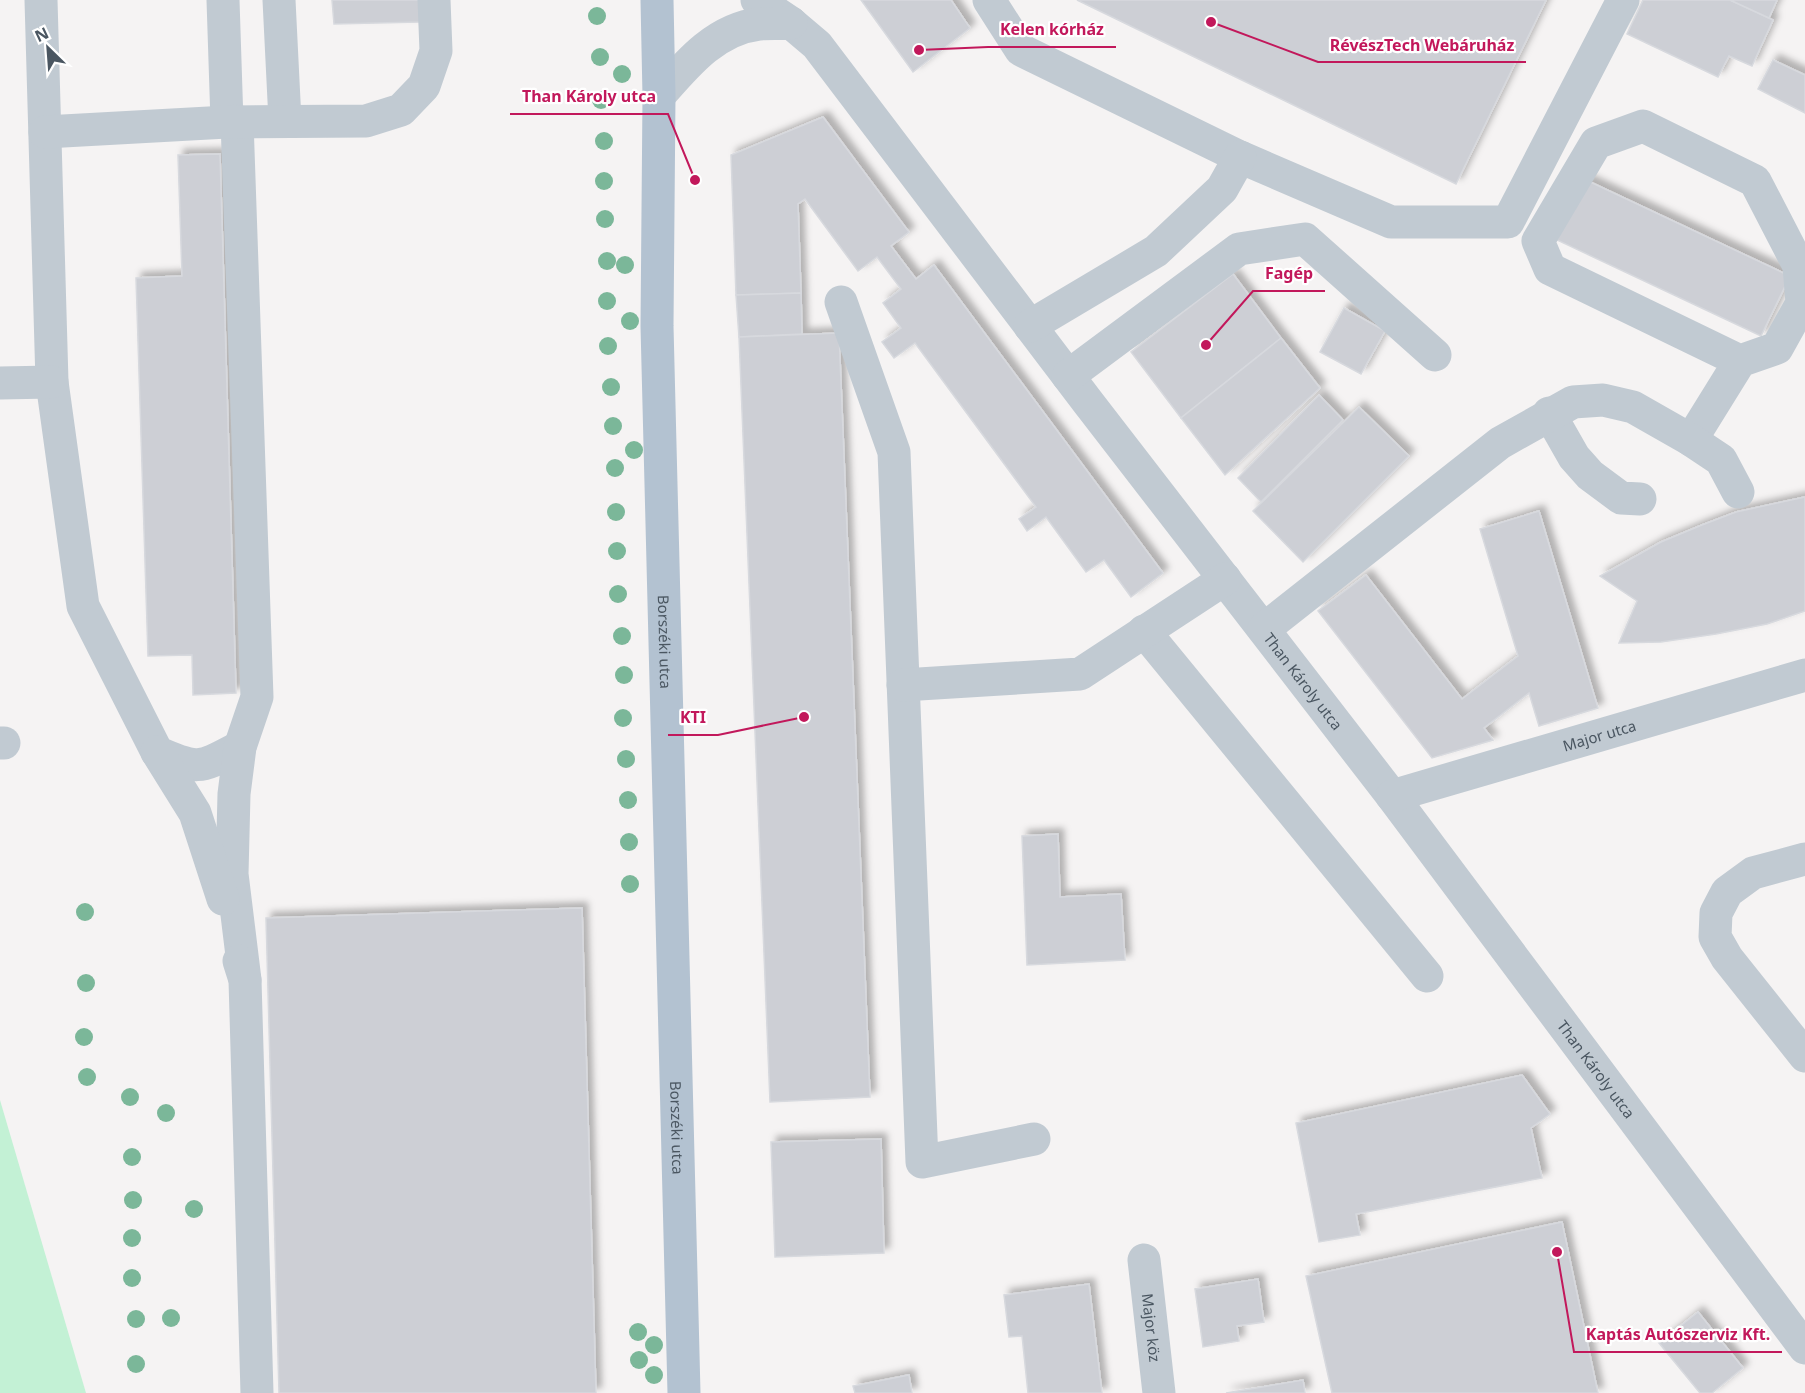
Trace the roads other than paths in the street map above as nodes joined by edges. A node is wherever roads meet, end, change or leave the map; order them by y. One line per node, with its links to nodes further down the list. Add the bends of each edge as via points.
1 (41, 0): 13 (street)
2 (223, 0): 12 (street)
3 (279, 0): 11 (street)
4 (434, 0): 11 (street, via 436,51 424,86 401,110 366,121)
5 (657, 0): 10 (main road, Borszéki utca)
6 (757, 0): 9 (street, Than Károly utca)
7 (989, 0): 14 (street, via 1021,51)
8 (1623, 0): 15 (street)
9 (791, 23): 10 (street, via 756,24 730,33 702,49); 18 (street, Than Károly utca, via 817,45)
10 (659, 96): 44 (main road, Borszéki utca, via 657,326)
11 (285, 121): 12 (street)
12 (232, 122): 13 (street); 33 (street, via 257,697)
13 (45, 132): 22 (street)
14 (1240, 157): 15 (street, via 1391,222); 18 (street, via 1222,189 1156,251)
15 (1508, 222): 16 (street)
16 (1538, 241): 20 (street, via 1550,269); 20 (street, via 1596,143 1643,126 1755,181 1799,266 1802,303 1777,348)
17 (841, 302): 32 (street, via 894,452)
18 (1030, 326): 21 (street, Than Károly utca)
19 (1435, 355): 21 (street, via 1305,238 1239,249)
20 (1740, 361): 25 (street)
21 (1068, 376): 28 (street, Than Károly utca)
22 (52, 382): 23 (street); 34 (street, via 83,606)
23 (0, 383)
24 (1549, 413): 25 (street, via 1573,402 1603,400 1633,407); 27 (street, via 1574,457 1590,475 1621,498); 29 (street, via 1500,443)
25 (1691, 440): 26 (street, via 1721,460)
26 (1738, 492)
27 (1640, 499)
28 (1225, 579): 29 (street, Than Károly utca); 30 (street)
29 (1264, 629): 35 (street, Than Károly utca)
30 (1144, 631): 32 (street, via 1080,674); 37 (street)
31 (1805, 675): 35 (street, Major utca)
32 (903, 685): 40 (street, via 922,1162)
33 (240, 747): 34 (street, via 208,764 191,766); 38 (street, via 234,794 232,874)
34 (157, 752): 38 (street, via 195,813)
35 (1392, 796): 42 (street, Than Károly utca)
36 (1805, 859): 39 (street, via 1753,873 1727,892 1716,913 1716,937 1727,958)
37 (1427, 976)
38 (245, 980): 43 (street)
39 (1805, 1056)
40 (1034, 1138)
41 (1144, 1260): 45 (street, Major köz)
42 (1805, 1348)
43 (257, 1393)
44 (684, 1393)
45 (1159, 1393)

